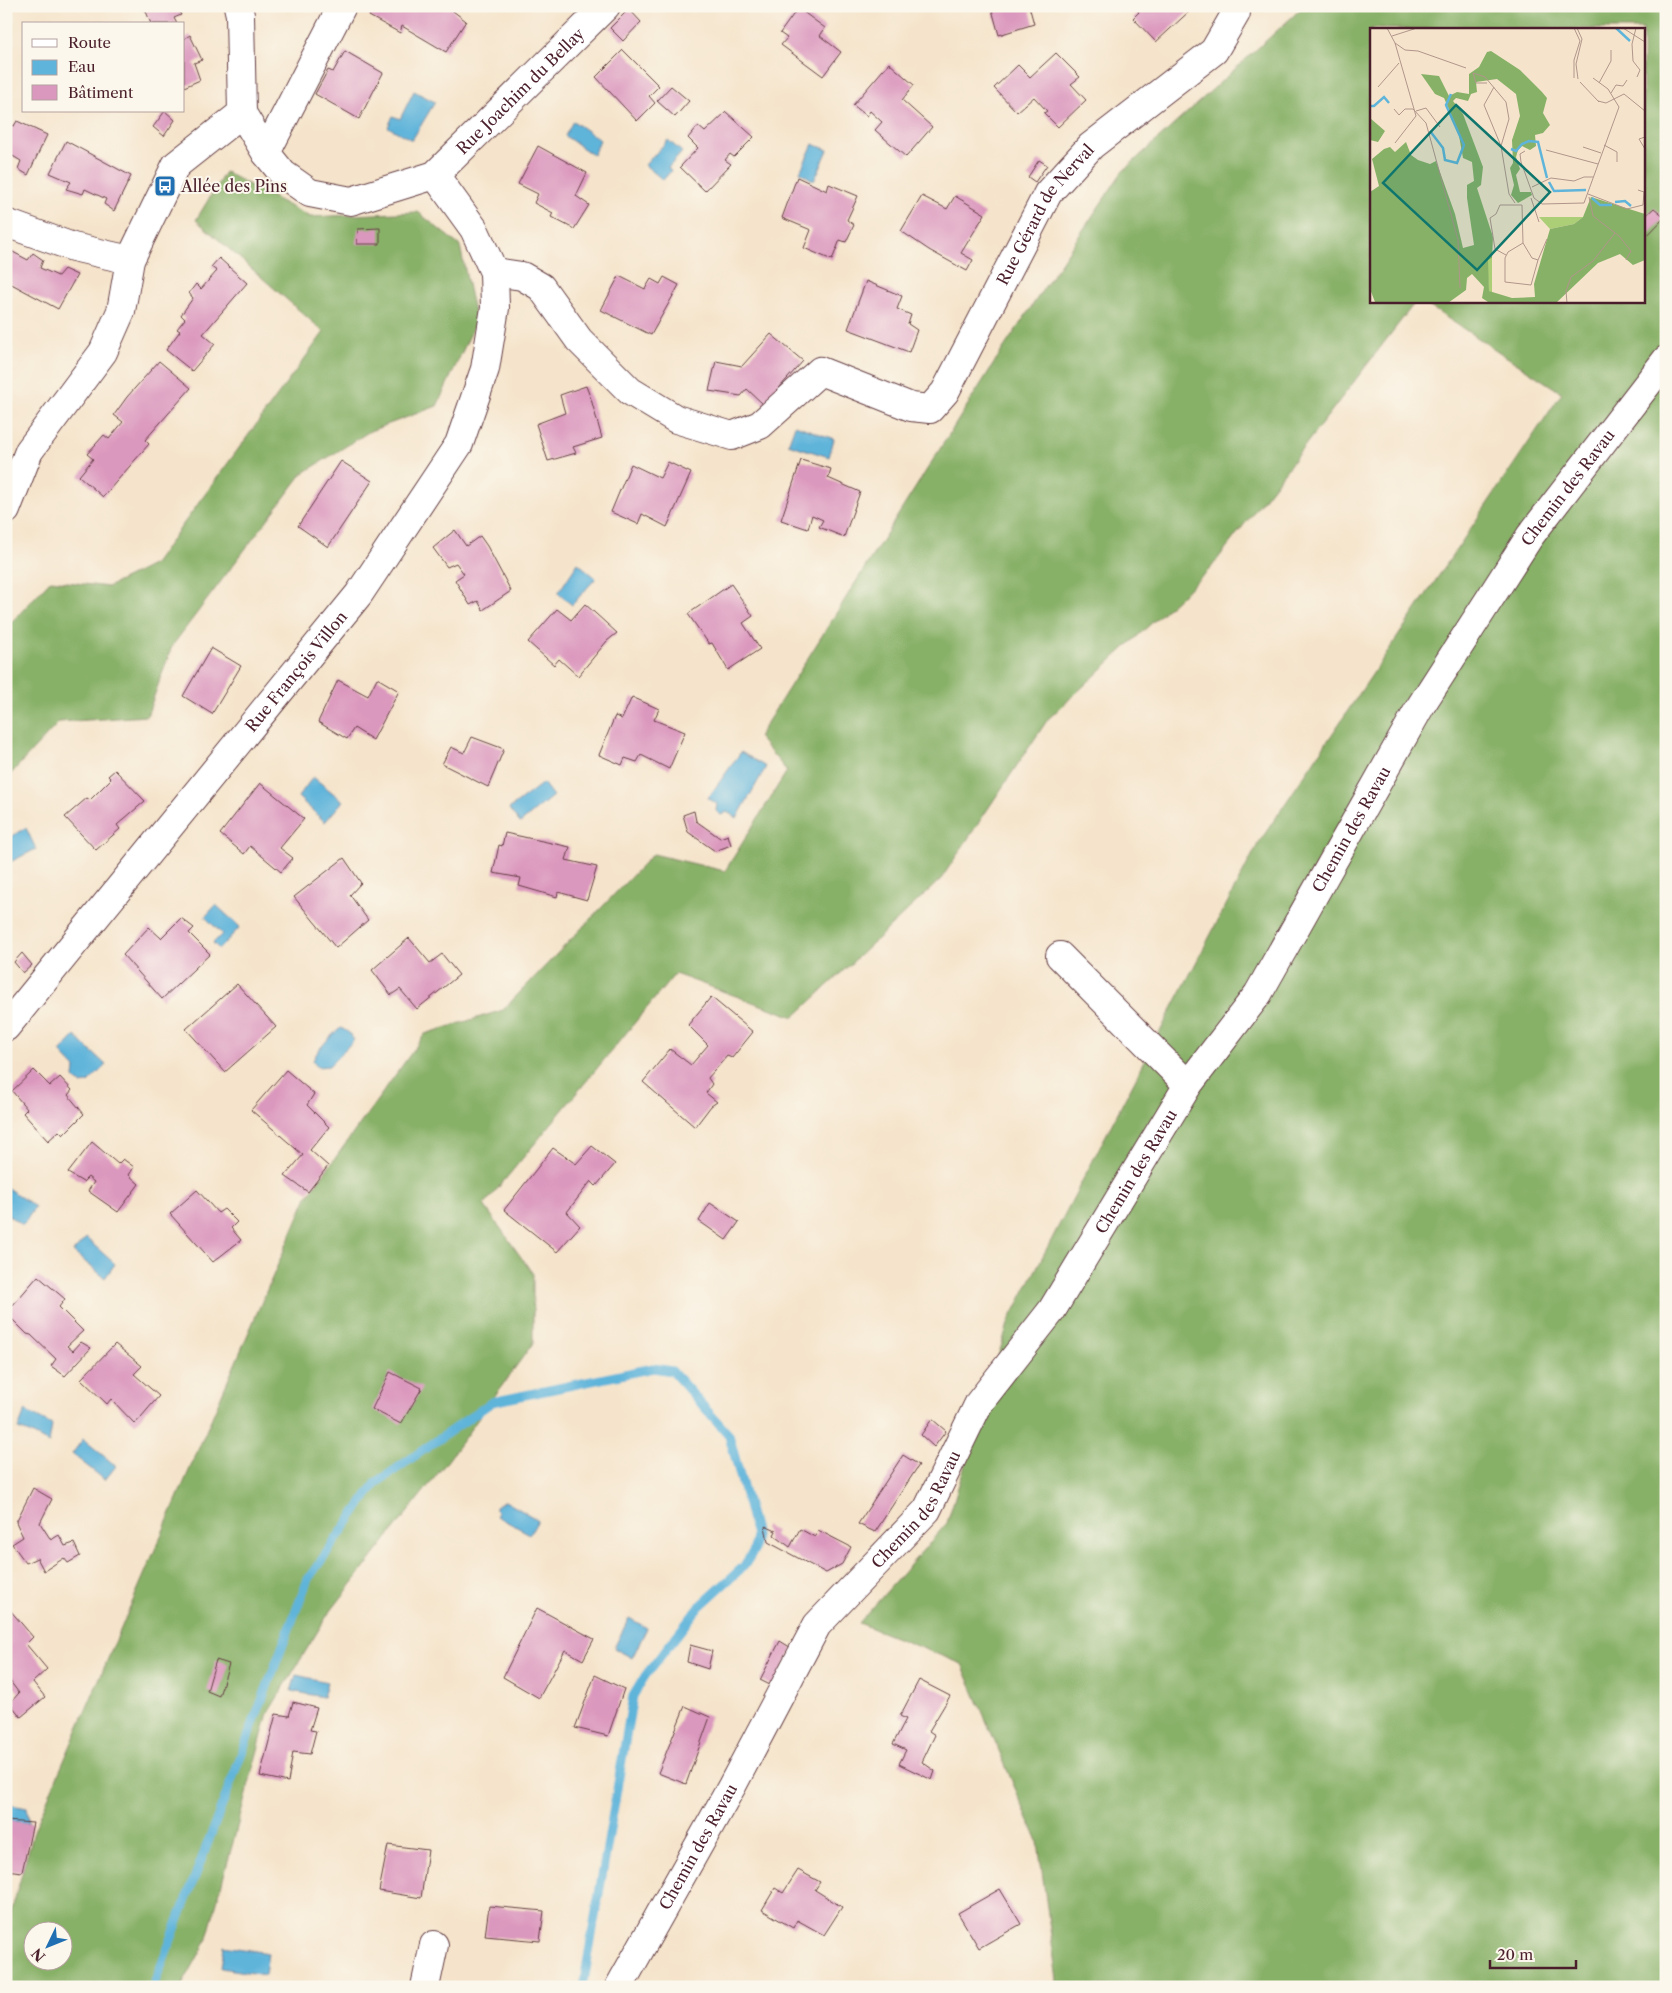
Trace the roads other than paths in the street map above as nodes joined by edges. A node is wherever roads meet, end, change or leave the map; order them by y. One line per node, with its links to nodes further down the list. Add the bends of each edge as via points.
1 (238, 6): 5 (street)
2 (342, 6): 6 (street)
3 (606, 6): 7 (street, Rue Joachim du Bellay)
4 (1235, 6): 10 (street, Rue Gérard de Nerval, via 1236,13 1214,51 1091,146 1048,194 945,392 930,409 911,407 820,371 760,425 732,436 676,419 630,391 579,340 541,287 522,276)
5 (242, 113): 6 (street); 9 (street, via 176,165)
6 (266, 152): 7 (street, via 283,174 310,193 351,201)
7 (435, 175): 10 (street, via 474,229)
8 (6, 223): 9 (street, via 73,247)
9 (130, 260): 12 (street, via 121,311 103,352 29,451)
10 (494, 272): 14 (street, Rue François Villon, via 495,308 485,369 459,444 359,594)
11 (1666, 360): 15 (street, Chemin des Ravau, via 1530,536 1420,707 1258,994)
12 (6, 510)
13 (1060, 956): 15 (street)
14 (6, 1026)
15 (1188, 1085): 18 (street, Chemin des Ravau, via 1052,1310 979,1403 928,1510 817,1625 732,1786)
16 (434, 1945): 17 (street)
17 (425, 1987)
18 (619, 1987)

